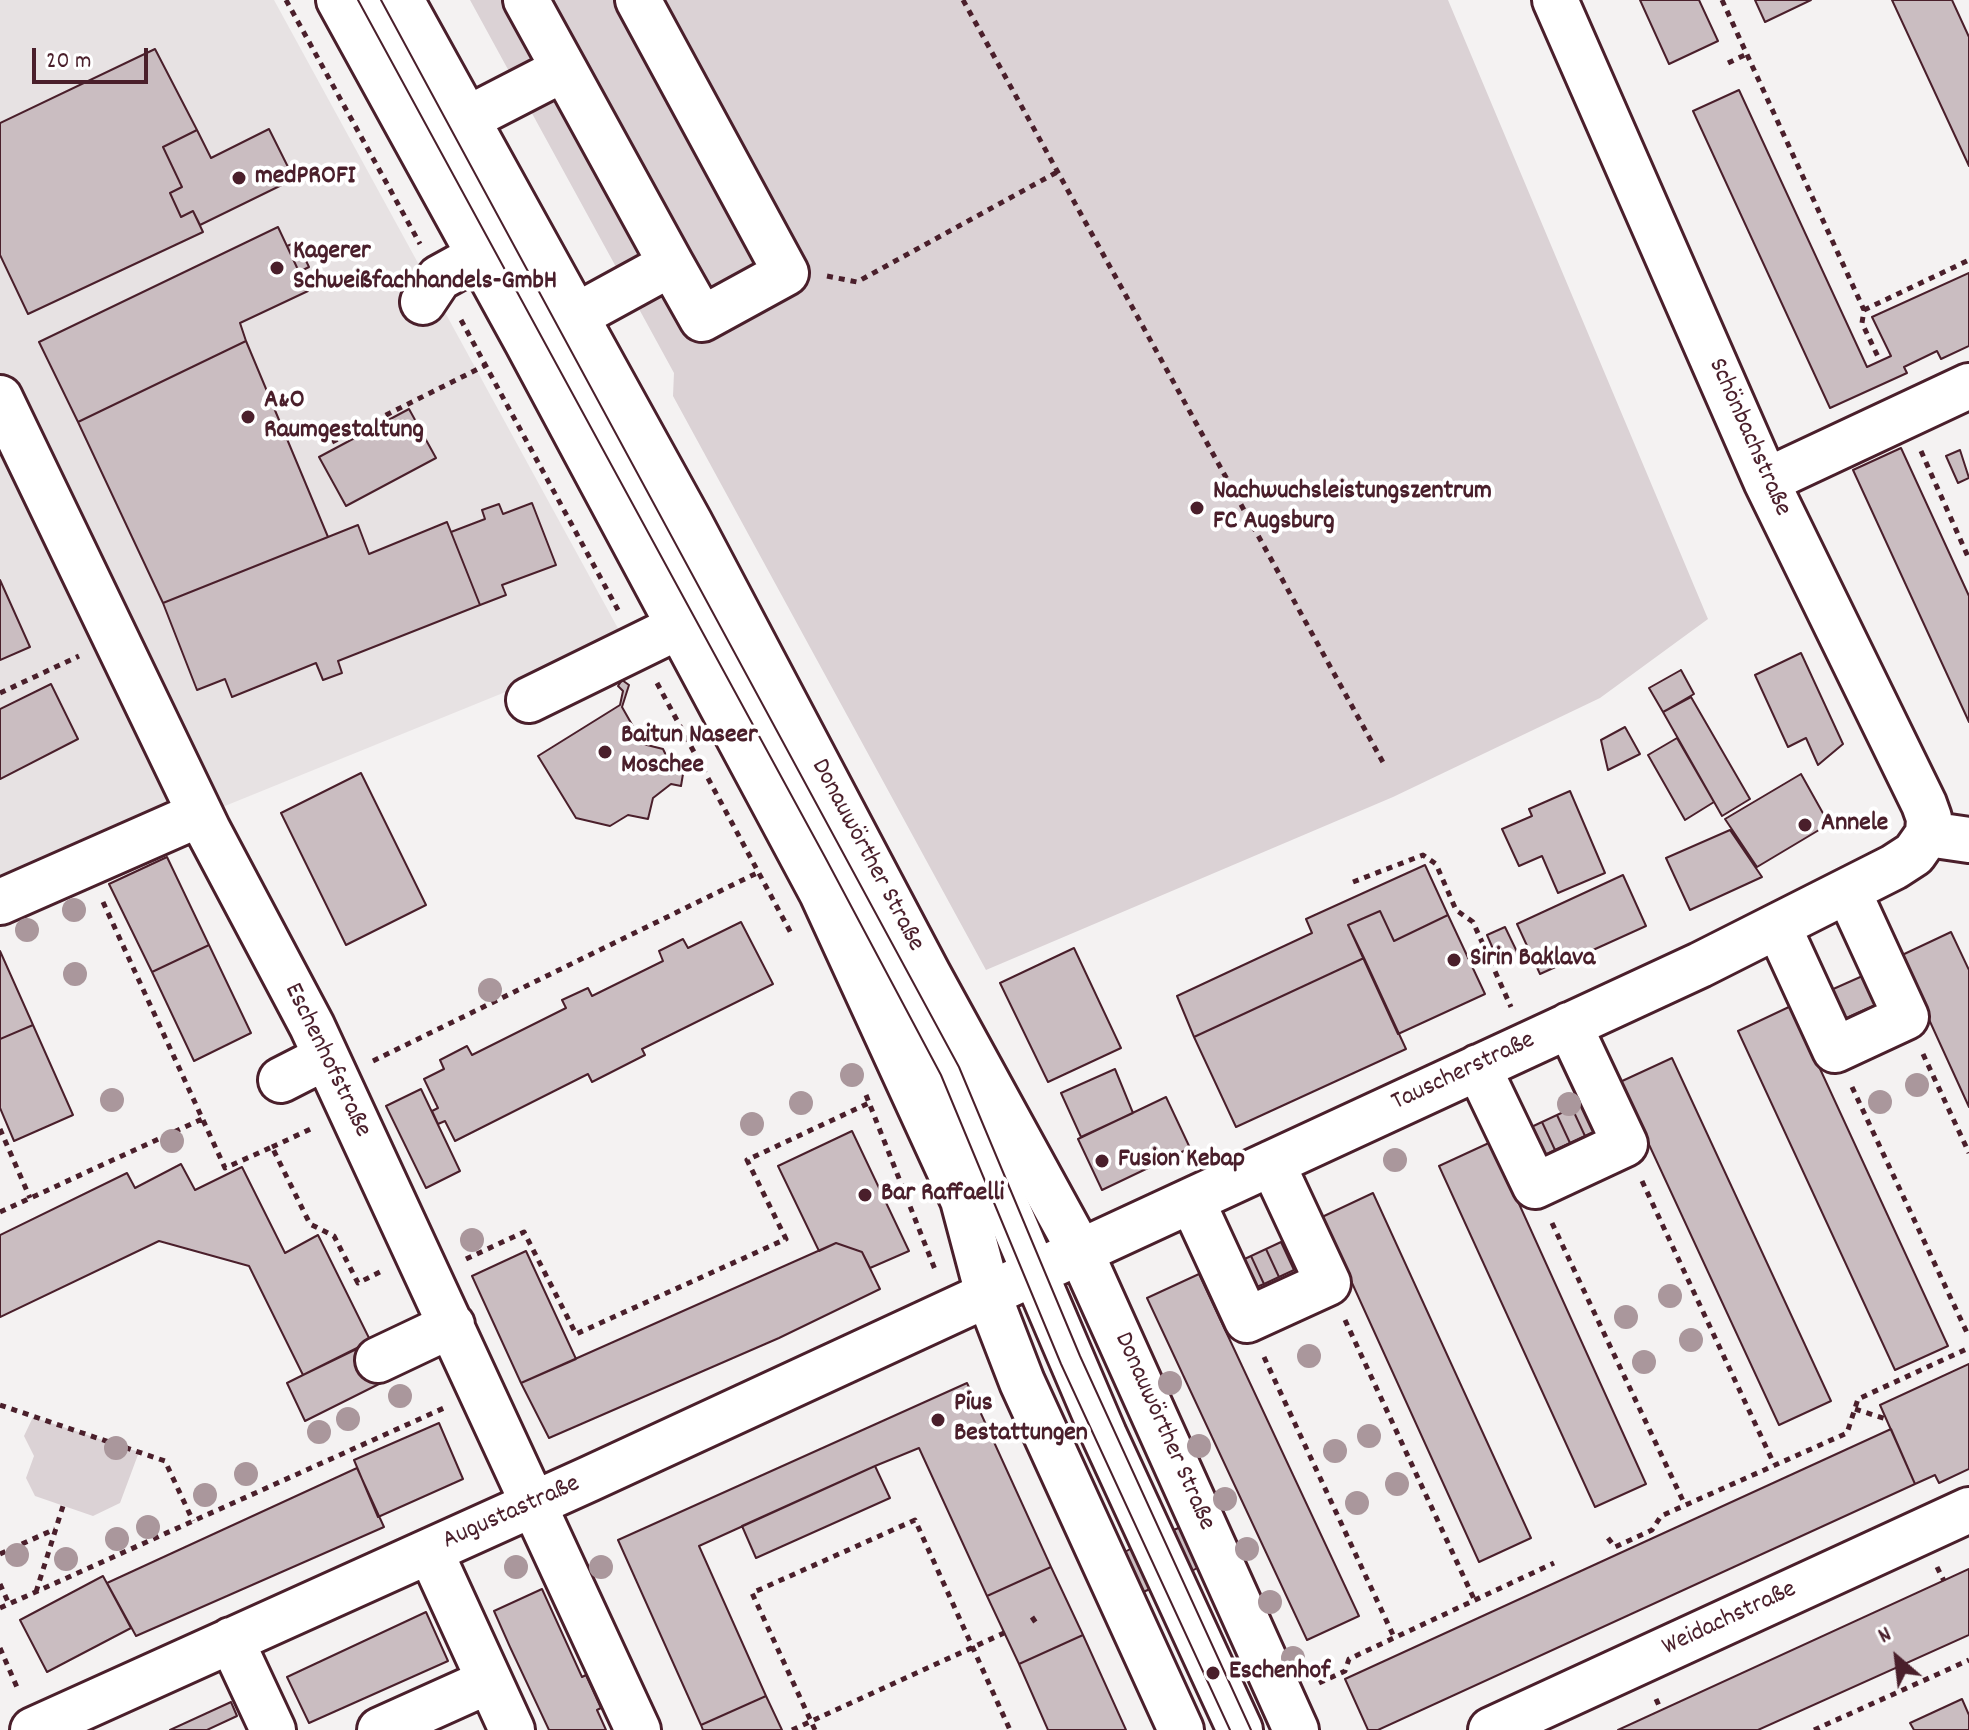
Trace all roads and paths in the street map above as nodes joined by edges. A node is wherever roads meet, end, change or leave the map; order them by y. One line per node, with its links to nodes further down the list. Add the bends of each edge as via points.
1 (339, 0): 14 (street)
2 (368, 0): 61 (street, via 949,1072)
3 (401, 0): 12 (street, Donauwörther Straße)
4 (526, 0): 11 (street)
5 (638, 0): 17 (street)
6 (963, 0): 13 (path)
7 (1555, 0): 27 (street, Schönbachstraße)
8 (1722, 0): 9 (path)
9 (1747, 54): 10 (path); 19 (path)
10 (1728, 63)
11 (564, 69): 12 (street); 16 (street)
12 (467, 119): 20 (street, Donauwörther Straße)
13 (1059, 171): 17 (path, via 857,282); 33 (path)
14 (479, 256): 18 (street, via 439,278); 21 (street)
15 (1969, 260): 19 (path)
16 (671, 264): 17 (street, via 702,319); 20 (street)
17 (786, 273)
18 (423, 302)
19 (1864, 310): 22 (path, via 1862,323)
20 (576, 316): 59 (street, Donauwörther Straße)
21 (527, 342): 26 (path); 29 (street)
22 (1880, 361)
23 (1969, 386): 25 (street)
24 (0, 398): 30 (street, Eschenhofstraße)
25 (1905, 416): 27 (street); 28 (path)
26 (332, 442)
27 (1766, 481): 35 (street, Schönbachstraße, via 1929,818)
28 (1969, 559)
29 (680, 626): 32 (street); 36 (street)
30 (116, 639): 31 (path); 34 (street, Eschenhofstraße)
31 (0, 693)
32 (529, 700)
33 (1385, 766)
34 (200, 814): 37 (street); 47 (street, Eschenhofstraße)
35 (1949, 837): 39 (street, Tauscherstraße)
36 (802, 853): 47 (path); 49 (street)
37 (86, 864): 40 (street); 50 (path)
38 (1353, 882): 44 (path, via 1423,855 1436,864 1456,910 1473,922)
39 (1848, 891): 41 (street, Tauscherstraße); 42 (street)
40 (0, 902)
41 (1778, 926): 43 (street, Tauscherstraße); 45 (street)
42 (1906, 1017): 45 (street); 53 (path)
43 (1569, 1025): 44 (street, Tauscherstraße); 52 (street)
44 (1526, 1043): 46 (street, Tauscherstraße)
45 (1835, 1050): 66 (path)
46 (1478, 1067): 54 (street, Tauscherstraße); 55 (street)
47 (331, 1068): 48 (street); 60 (street, Eschenhofstraße)
48 (281, 1080)
49 (911, 1083): 60 (path, via 747,1160 786,1239 576,1334 524,1232); 63 (street, via 963,1200)
50 (202, 1119): 56 (path); 60 (path, via 225,1168 272,1147 310,1224 334,1236 358,1283)
51 (0, 1129): 56 (path)
52 (1625, 1144): 55 (street); 73 (path)
53 (1969, 1153)
54 (1272, 1163): 57 (street, Tauscherstraße); 62 (street)
55 (1535, 1186): 75 (path)
56 (30, 1198): 58 (path)
57 (1192, 1201): 59 (street, Tauscherstraße); 64 (street)
58 (0, 1212)
59 (1081, 1253): 61 (street, Tauscherstraße); 107 (street, Donauwörther Straße)
60 (423, 1265): 65 (street, Eschenhofstraße)
61 (1035, 1273): 63 (street, Tauscherstraße); 106 (street)
62 (1328, 1283): 64 (street); 86 (path)
63 (988, 1294): 74 (street, Augustastraße); 105 (street, via 1022,1382)
64 (1247, 1320): 90 (path)
65 (452, 1325): 68 (street); 69 (street, Eschenhofstraße)
66 (1969, 1337)
67 (1969, 1348): 71 (path, via 1858,1399)
68 (378, 1360)
69 (483, 1391): 74 (street, Eschenhofstraße); 78 (path)
70 (0, 1405): 78 (path, via 165,1461)
71 (1855, 1409): 72 (path); 73 (path, via 1847,1433)
72 (1886, 1419)
73 (1774, 1464): 75 (path)
74 (534, 1504): 81 (street, Augustastraße); 101 (street, Eschenhofstraße)
75 (1685, 1505): 80 (path, via 1661,1516 1652,1530 1615,1547)
76 (63, 1506): 79 (path)
77 (1969, 1510): 108 (street, Weidachstraße)
78 (193, 1521): 85 (path)
79 (56, 1528): 82 (path); 85 (path)
80 (1608, 1538)
81 (430, 1551): 91 (street, Augustastraße); 94 (street)
82 (0, 1554)
83 (1554, 1563): 86 (path)
84 (0, 1584): 87 (path)
85 (36, 1592): 87 (path)
86 (1474, 1599): 90 (path)
87 (9, 1604): 88 (path)
88 (0, 1608)
89 (1004, 1633): 92 (path)
90 (1394, 1637): 95 (path, via 1349,1659 1345,1671)
91 (231, 1640): 97 (street, Augustastraße); 98 (street)
92 (973, 1647): 96 (path); 96 (path, via 915,1520 752,1593); 104 (path)
93 (1969, 1660): 109 (path)
94 (489, 1681): 99 (street); 100 (street)
95 (1314, 1686)
96 (811, 1722): 102 (path); 103 (path)
97 (33, 1730)
98 (273, 1730)
99 (380, 1730)
100 (512, 1730)
101 (638, 1730)
102 (792, 1730)
103 (815, 1730)
104 (1010, 1730)
105 (1181, 1730)
106 (1240, 1730)
107 (1296, 1730)
108 (1491, 1730)
109 (1814, 1730)

